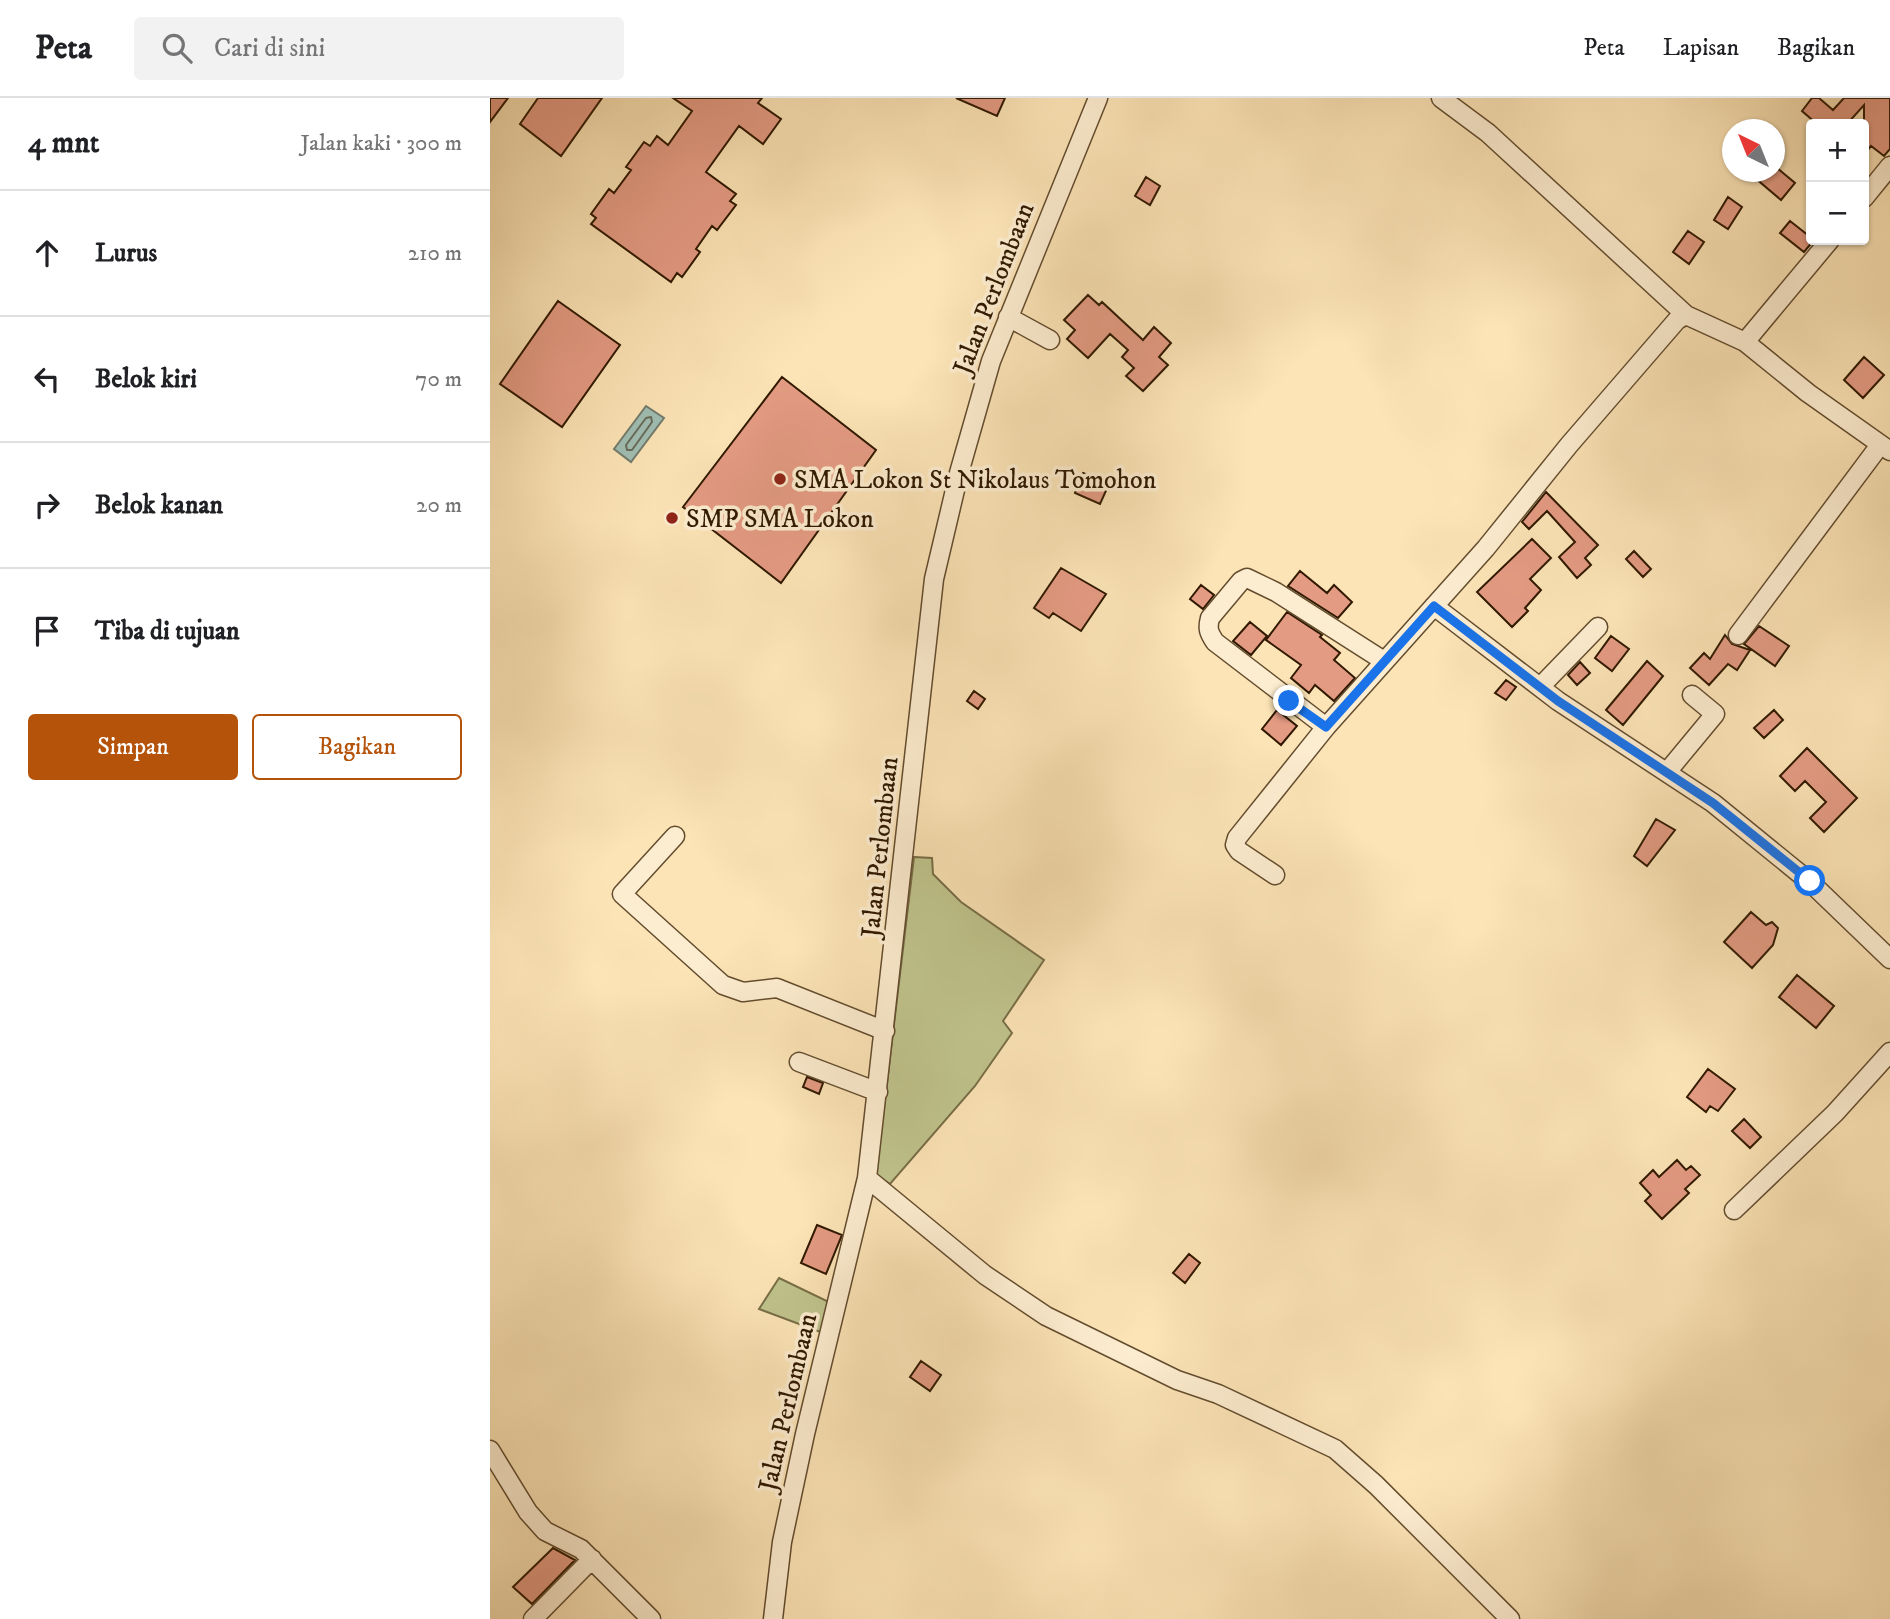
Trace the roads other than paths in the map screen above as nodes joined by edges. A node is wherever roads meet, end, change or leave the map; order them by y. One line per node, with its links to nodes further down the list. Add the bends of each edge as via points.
1 (1098, 98): 7 (street, Jalan Perlombaan)
2 (1441, 98): 6 (street, via 1488,133)
3 (1890, 166): 4 (street)
4 (1869, 192)
5 (1826, 245): 9 (street)
6 (1686, 315): 9 (street); 11 (street, via 1624,380)
7 (1008, 317): 8 (street); 22 (street, Jalan Perlombaan, via 975,416 934,579)
8 (1050, 340)
9 (1745, 342): 10 (street)
10 (1885, 448): 13 (street)
11 (1434, 606): 14 (street); 15 (street)
12 (1598, 627): 15 (street)
13 (1738, 635)
14 (1384, 661): 17 (street); 17 (street, via 1257,580 1241,581 1210,618 1209,633 1250,671)
15 (1540, 687): 18 (street)
16 (1692, 695): 18 (street, via 1715,714)
17 (1326, 727): 20 (street, via 1237,838 1239,851)
18 (1667, 772): 21 (street, via 1810,881)
19 (675, 836): 22 (street, via 622,894 723,985 743,992 777,988)
20 (1275, 875)
21 (1890, 959)
22 (885, 1031): 25 (street, Jalan Perlombaan)
23 (1890, 1052): 27 (street, via 1835,1113)
24 (799, 1062): 25 (street)
25 (878, 1092): 26 (street, Jalan Perlombaan)
26 (867, 1178): 32 (street, Jalan Perlombaan, via 805,1434 782,1542); 33 (street, via 975,1267 1046,1316 1335,1450)
27 (1734, 1210)
28 (490, 1450): 29 (street, via 545,1531)
29 (592, 1559): 30 (street); 31 (street)
30 (533, 1619)
31 (651, 1619)
32 (773, 1619)
33 (1510, 1619)

